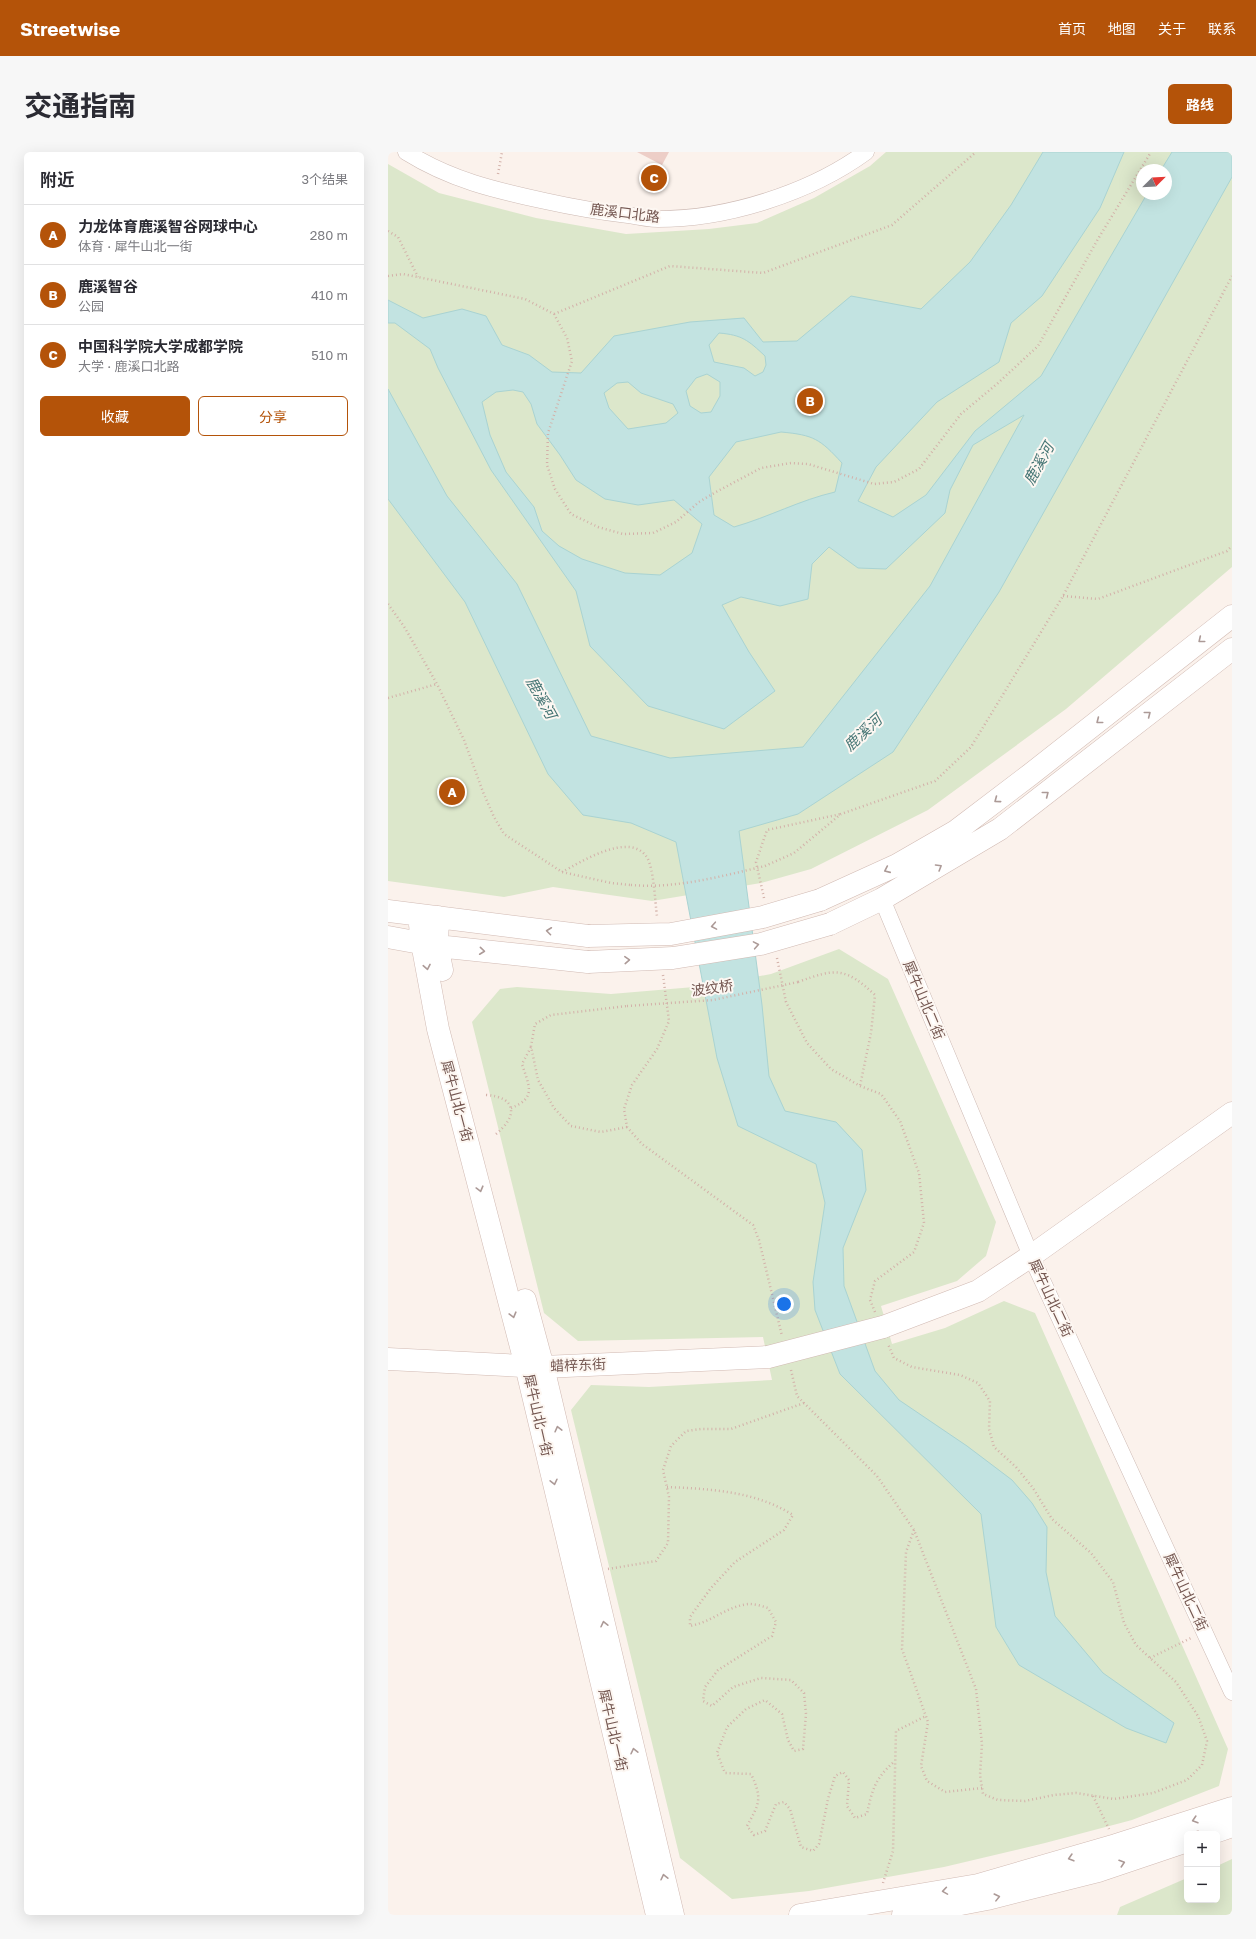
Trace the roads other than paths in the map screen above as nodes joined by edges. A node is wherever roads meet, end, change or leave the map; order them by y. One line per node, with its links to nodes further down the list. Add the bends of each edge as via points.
1 (406, 152): 2 (street, 鹿溪口北路, via 450,176 496,190 575,207 658,219 712,215 759,202 808,185)
2 (866, 152)
3 (1232, 616): 7 (street, one-way to 7, bridge, via 956,831 897,865 820,900 763,917 671,934 588,936)
4 (1232, 649): 5 (street, one-way to 4, via 1000,829)
5 (882, 899): 9 (street, one-way to 5, bridge, via 588,962 673,958 761,944 830,924); 11 (street, 犀牛山北二街)
6 (388, 911): 7 (street)
7 (429, 916): 9 (street, 犀牛山北一街)
8 (388, 937): 9 (street)
9 (430, 944): 13 (street, 犀牛山北一街, via 438,1030)
10 (1232, 1113): 11 (street, 蜡梓东街)
11 (1031, 1256): 13 (street, 蜡梓东街, bridge, via 978,1291 883,1327 768,1357); 14 (street, 犀牛山北二街)
12 (388, 1360): 13 (street, 蜡梓东街)
13 (535, 1366): 19 (street, 犀牛山北一街, one-way to 19); 20 (street, 犀牛山北一街, one-way to 13, via 592,1571)
14 (1232, 1692)
15 (1232, 1808): 21 (street, one-way to 21, via 978,1886)
16 (1232, 1826): 17 (street)
17 (1218, 1831)
18 (1184, 1843): 22 (street, one-way to 18, via 987,1899 1098,1871)
19 (657, 1915)
20 (673, 1915)
21 (800, 1915)
22 (903, 1915)

